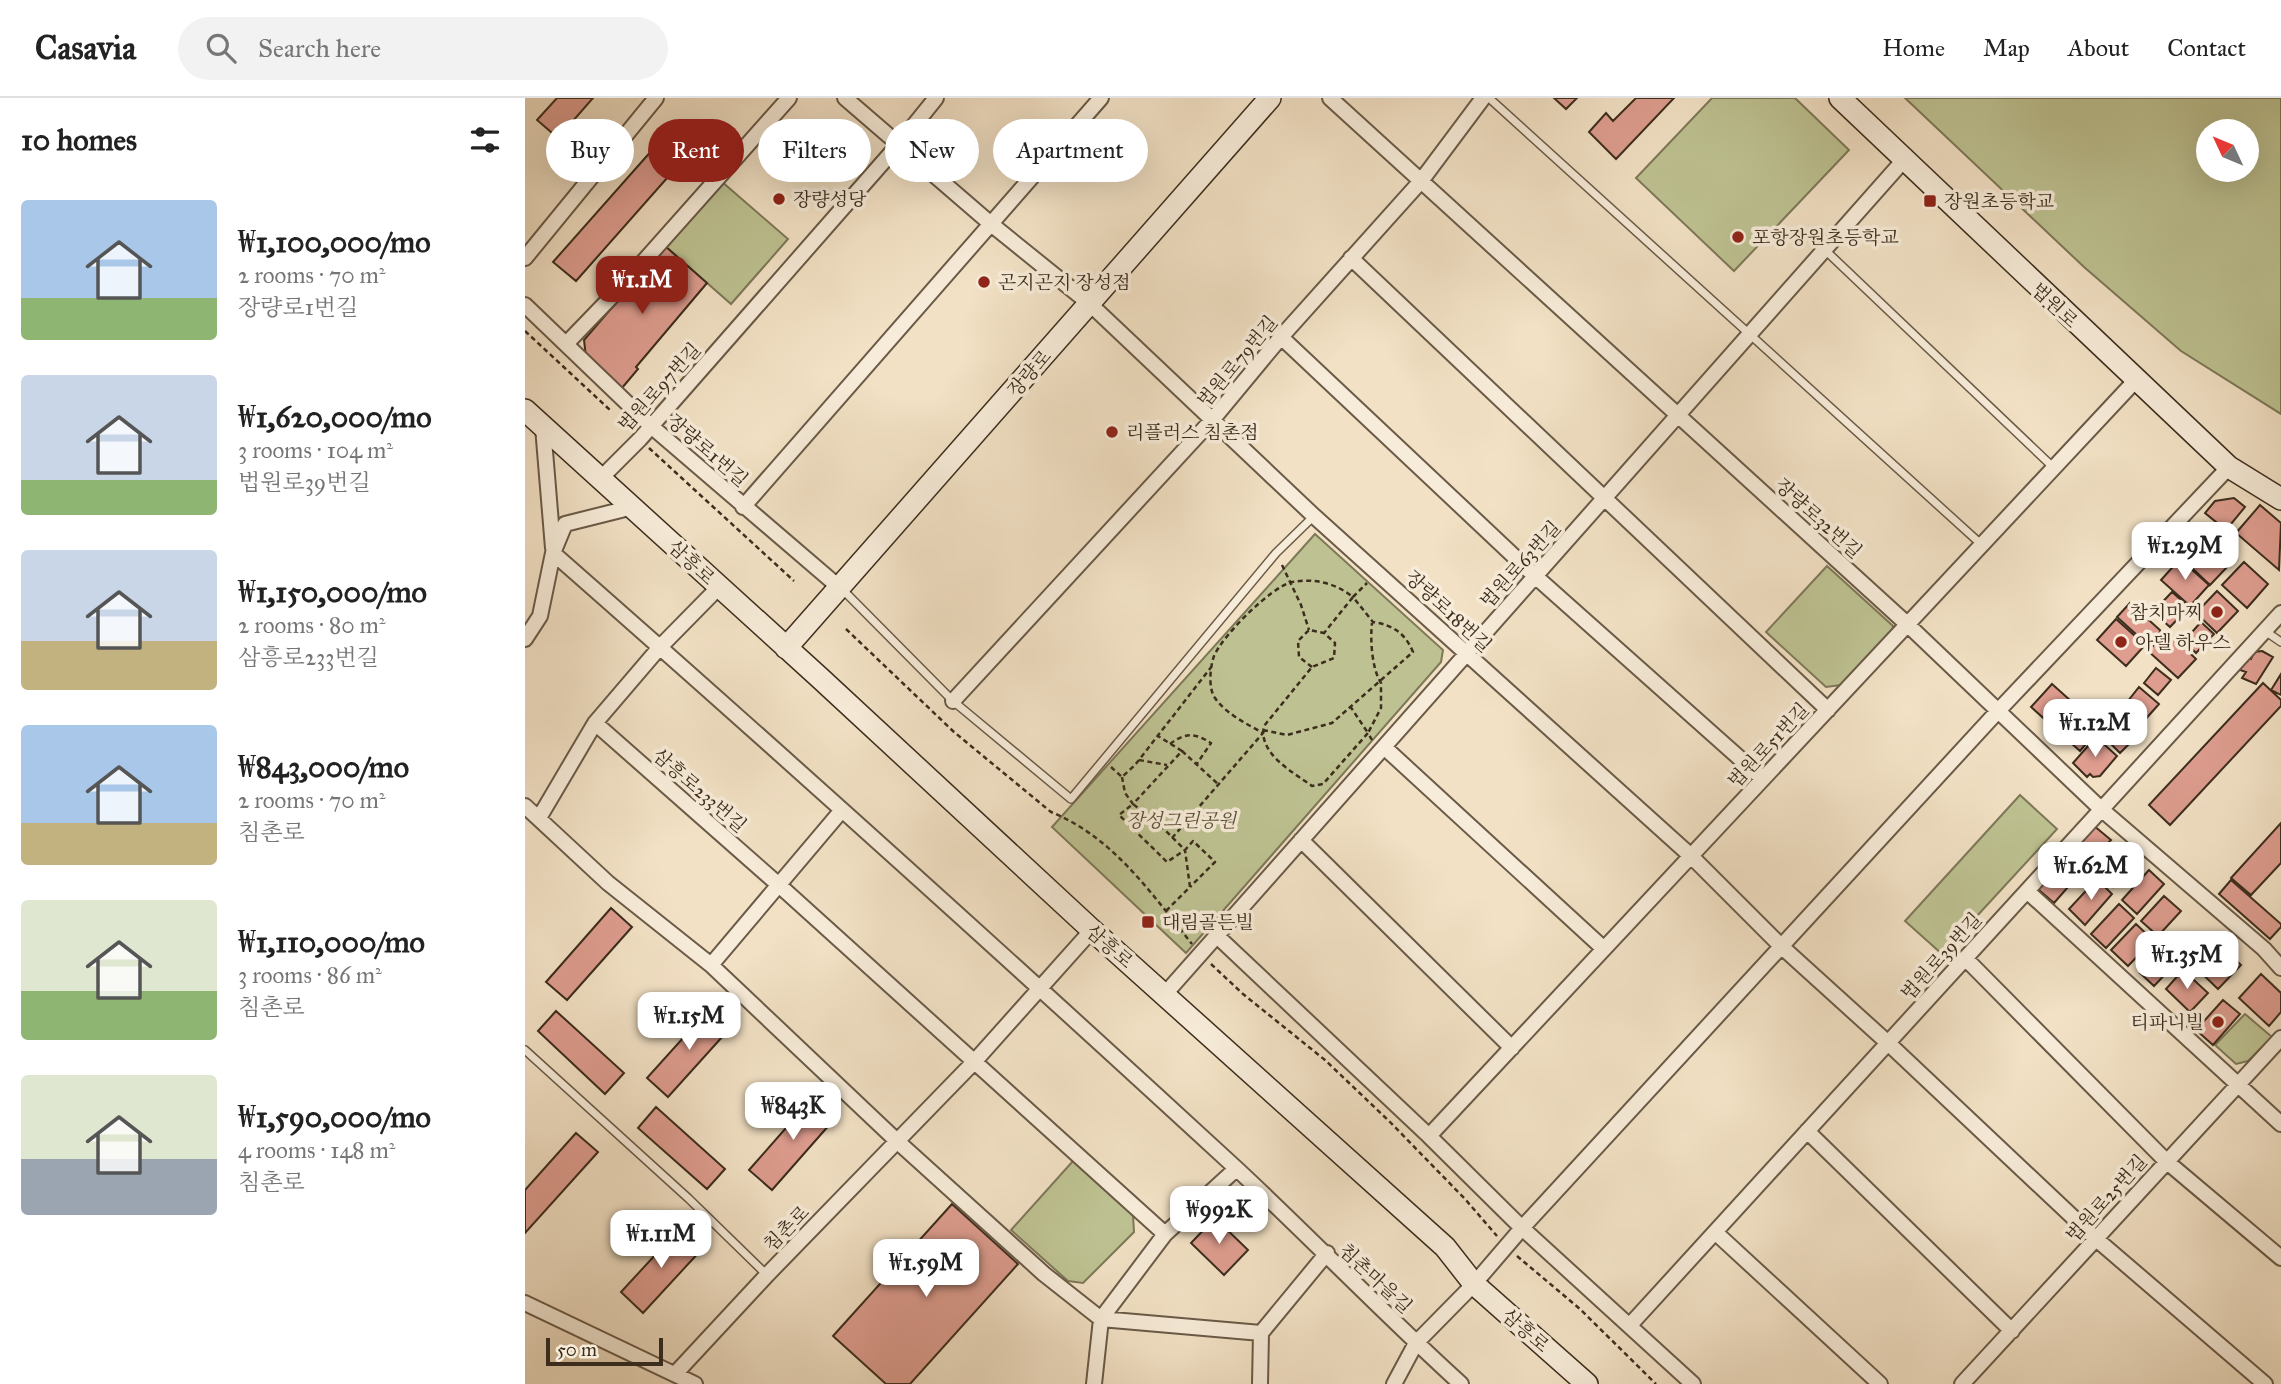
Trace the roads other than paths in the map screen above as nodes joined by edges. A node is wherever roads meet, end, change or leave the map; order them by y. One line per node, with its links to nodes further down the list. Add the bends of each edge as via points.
1 (656, 98): 19 (street)
2 (789, 98): 25 (street)
3 (845, 98): 12 (street, 장량로18번길)
4 (936, 98): 11 (street, 법원로97번길)
5 (1101, 98): 17 (street)
6 (1270, 98): 21 (main road, 장량로)
7 (1330, 98): 15 (street, 장량로32번길)
8 (1483, 98): 15 (street, 법원로79번길)
9 (1489, 98): 23 (lane)
10 (1840, 98): 14 (main road, 법원로)
11 (919, 119)
12 (885, 132)
13 (885, 160): 30 (street, 법원로97번길)
14 (1903, 160): 18 (street, 법원로63번길); 26 (main road, 법원로)
15 (1421, 181): 20 (street, 법원로79번길); 28 (street, 장량로32번길)
16 (943, 182): 17 (street, 장량로18번길)
17 (991, 224): 21 (street, 장량로18번길); 38 (street)
18 (1825, 249): 23 (street, 법원로63번길); 33 (lane)
19 (525, 258)
20 (1351, 258): 24 (street, 법원로79번길); 35 (street)
21 (1090, 304): 29 (street, 장량로18번길); 44 (main road, 장량로)
22 (525, 305): 25 (street, 장량로1번길)
23 (1748, 335): 28 (street, 법원로63번길); 40 (lane)
24 (1281, 337): 29 (street, 법원로79번길); 42 (street)
25 (566, 344): 30 (street, 장량로1번길)
26 (2135, 381): 32 (main road, 법원로); 33 (street, 법원로51번길)
27 (525, 410): 31 (main road, 삼흥로)
28 (1677, 416): 35 (street, 법원로63번길); 46 (street, 장량로32번길)
29 (1213, 419): 39 (street, 장량로18번길); 53 (street, 법원로79번길)
30 (651, 426): 34 (street, 법원로97번길); 38 (street, 장량로1번길)
31 (543, 427): 34 (main road, 삼흥로); 41 (street)
32 (2228, 467): 36 (main road, 법원로); 55 (street)
33 (2054, 468): 40 (street, 법원로51번길)
34 (601, 478): 37 (main road, 삼흥로)
35 (1605, 497): 42 (street, 법원로63번길); 54 (street)
36 (2281, 499)
37 (633, 507): 41 (street, via 565,524); 43 (main road, 삼흥로)
38 (743, 507): 44 (street, 장량로1번길)
39 (1314, 516): 52 (street, 장량로18번길); 53 (lane, via 1276,553 1071,799)
40 (1982, 545): 46 (street, 법원로51번길)
41 (554, 553): 48 (street, via 540,616); 50 (street)
42 (1535, 576): 52 (street, 법원로63번길); 58 (street)
43 (719, 587): 50 (street); 51 (main road, 삼흥로)
44 (840, 588): 51 (main road, 장량로); 53 (lane)
45 (2281, 612): 47 (street, 법원로39번길)
46 (1907, 624): 54 (street, 법원로51번길); 55 (street, 장량로32번길)
47 (2265, 630): 49 (lane); 60 (street, 법원로39번길)
48 (525, 639)
49 (2281, 642)
50 (660, 647): 56 (street); 61 (street)
51 (786, 648): 67 (main road, 삼흥로)
52 (1466, 654): 57 (street, 법원로63번길); 64 (street, 장량로18번길)
53 (953, 701)
54 (1828, 709): 58 (street, 법원로51번길)
55 (1997, 712): 60 (street, 장량로32번길); 69 (street)
56 (595, 723): 62 (street); 65 (street, 삼흥로233번길)
57 (1384, 747): 63 (street, 법원로63번길); 70 (street)
58 (1763, 779): 64 (street, 법원로51번길)
59 (525, 806): 62 (street)
60 (2101, 809): 66 (street, 법원로39번길); 73 (street, 장량로32번길)
61 (842, 810): 65 (street); 74 (street)
62 (539, 818): 72 (street, via 608,883)
63 (1301, 840): 68 (street, 법원로63번길); 78 (street)
64 (1691, 856): 69 (street, 장량로18번길); 70 (street, 법원로51번길)
65 (780, 886): 72 (street); 80 (street)
66 (2027, 891): 71 (street, 법원로39번길); 81 (street)
67 (1092, 930): 74 (street, 침촌로); 75 (main road, 삼흥로)
68 (1217, 936): 75 (street, 법원로63번길); 84 (street)
69 (1782, 947): 77 (street, 장량로18번길); 88 (street)
70 (1604, 949): 78 (street, 법원로51번길)
71 (1965, 958): 77 (street, 법원로39번길); 86 (street)
72 (711, 965): 85 (street)
73 (2281, 968)
74 (1038, 988): 80 (street, 침촌로); 87 (street)
75 (1165, 994): 95 (main road, 삼흥로, via 1445,1247)
76 (2281, 1038): 81 (street, 법원로25번길)
77 (1888, 1042): 83 (street, 법원로39번길); 91 (street, 장량로18번길)
78 (1512, 1048): 84 (street, 법원로51번길)
79 (525, 1050): 94 (lane)
80 (974, 1062): 85 (street, 침촌로); 90 (street)
81 (2237, 1086): 82 (street); 86 (street, 법원로25번길)
82 (2281, 1124)
83 (1807, 1131): 89 (street, 법원로39번길); 99 (street)
84 (1429, 1136): 88 (street)
85 (898, 1142): 94 (street, 침촌로); 97 (street, via 1044,1274)
86 (2166, 1161): 91 (street, 법원로25번길); 93 (street)
87 (1236, 1169): 90 (street); 92 (street)
88 (1522, 1228): 95 (street); 98 (street)
89 (1715, 1232): 98 (street, 법원로39번길); 110 (street)
90 (1165, 1234): 97 (street)
91 (2095, 1238): 99 (street, 법원로25번길); 112 (street, 장량로18번길)
92 (1327, 1253): 100 (street, 침촌마을길); 101 (street, 침촌마을길)
93 (2281, 1258)
94 (767, 1275): 102 (street, 침촌로)
95 (1474, 1284): 101 (street); 108 (main road, 삼흥로)
96 (525, 1303): 102 (street)
97 (1101, 1319): 100 (street); 104 (street)
98 (1630, 1325): 109 (street)
99 (2012, 1331): 111 (street, 법원로25번길)
100 (1261, 1333): 105 (street)
101 (1416, 1343): 106 (street); 107 (street, 침촌마을길)
102 (675, 1374): 103 (street)
103 (695, 1384)
104 (1094, 1384)
105 (1260, 1384)
106 (1394, 1384)
107 (1461, 1384)
108 (1587, 1384)
109 (1693, 1384)
110 (1880, 1384)
111 (1962, 1384)
112 (2265, 1384)

